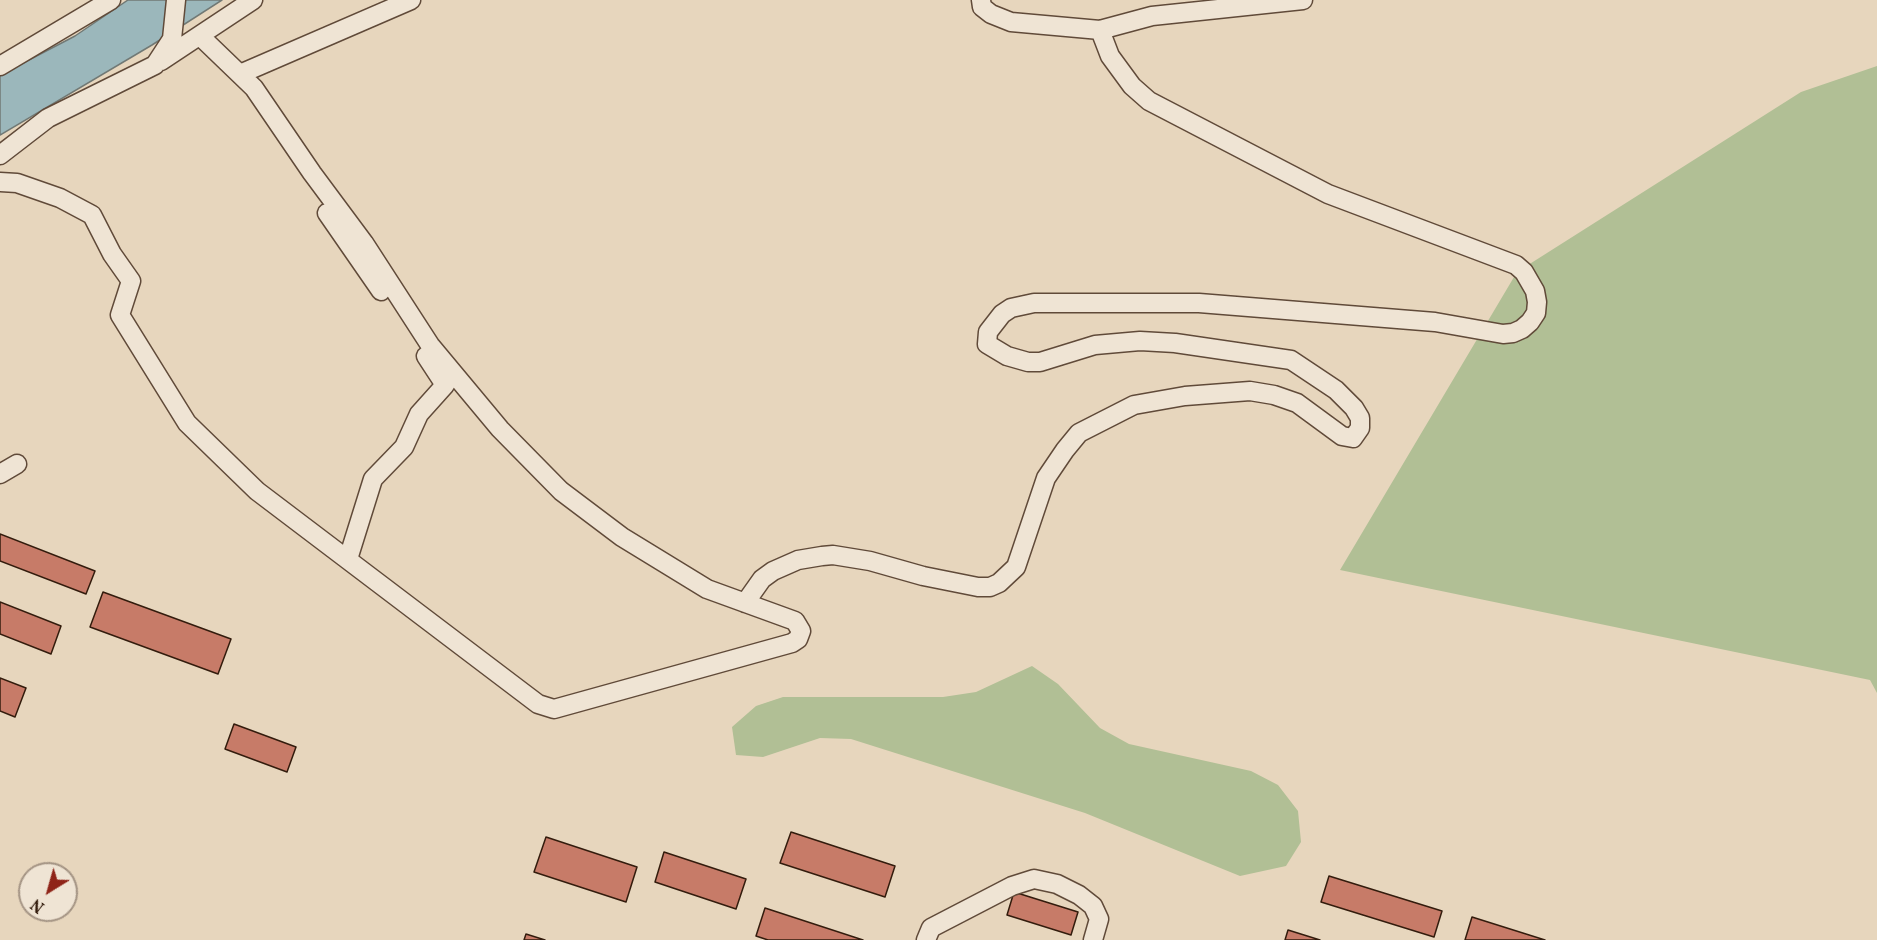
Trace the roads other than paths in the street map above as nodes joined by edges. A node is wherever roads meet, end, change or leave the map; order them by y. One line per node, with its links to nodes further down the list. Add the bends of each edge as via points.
1 (111, 0): 9 (street)
2 (176, 0): 8 (street)
3 (253, 0): 8 (street)
4 (411, 0): 10 (street)
5 (981, 0): 7 (street, via 982,7 991,14 1011,22)
6 (1303, 0): 7 (street, via 1152,16)
7 (1100, 30): 16 (street, via 1110,56 1132,86 1149,101 1328,194 1516,265 1535,291 1536,313 1522,329 1503,334 1435,322 1199,303 1034,303 1011,308 988,332 987,344 1007,356 1040,362 1095,345 1140,341 1291,360 1336,390 1354,408 1360,428 1353,438 1342,436 1298,403 1250,391 1134,405 1079,434 1065,450 1046,478 1016,567 999,583 978,587 833,555 798,560 773,571 762,579)
8 (187, 40): 10 (street); 11 (street, via 155,65 48,118); 15 (street, via 231,74 445,385 419,414 404,447 373,479)
9 (0, 66)
10 (240, 74): 16 (street, via 254,88 364,243 430,345 500,429 561,491 622,537 707,589)
11 (0, 154)
12 (0, 182): 15 (street, via 17,183 60,198 92,215 131,281 120,315 187,423 257,491)
13 (17, 464): 14 (street)
14 (0, 474)
15 (348, 559): 16 (street, via 538,704 554,709 798,639 801,631 795,621)
16 (745, 603)
17 (926, 940): 18 (street, via 931,928 1012,886 1034,879 1057,884 1093,906 1099,919)
18 (1093, 940)

